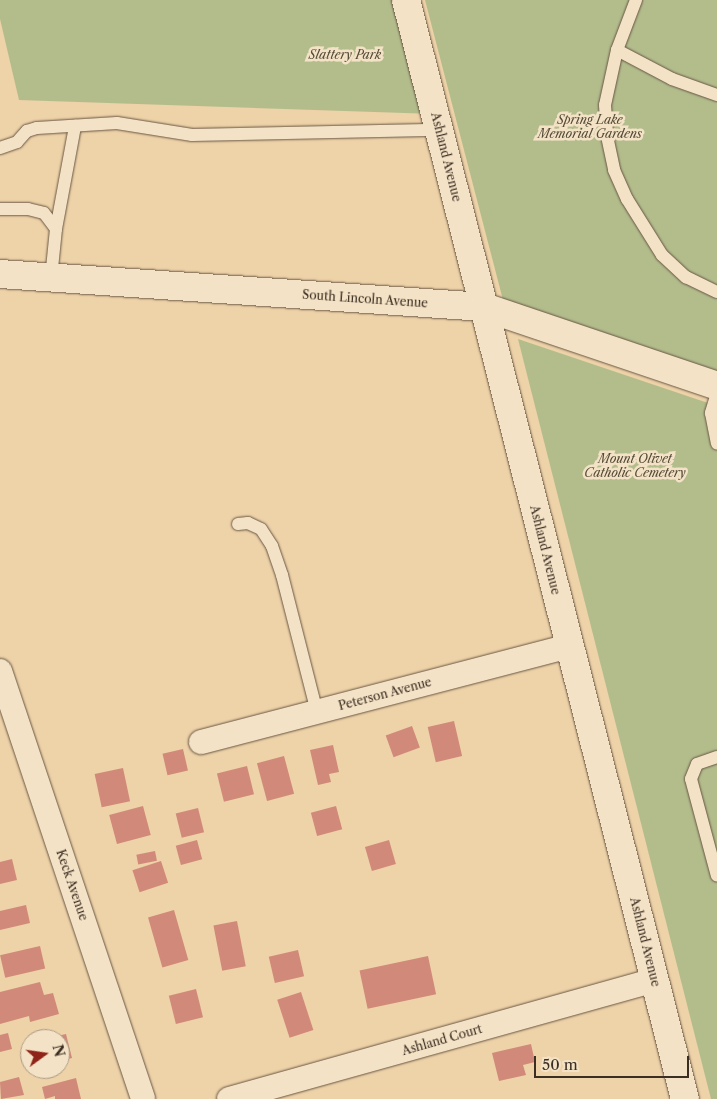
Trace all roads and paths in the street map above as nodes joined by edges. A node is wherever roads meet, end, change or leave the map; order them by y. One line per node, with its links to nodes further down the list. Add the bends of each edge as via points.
1 (406, 0): 6 (street, Ashland Avenue)
2 (636, 0): 3 (lane)
3 (617, 50): 4 (lane, via 672,79); 12 (lane, via 605,105 607,136 626,199 662,255 686,276)
4 (717, 95)
5 (75, 126): 6 (lane, via 117,123 192,135); 7 (lane, via 37,128); 9 (lane)
6 (439, 130): 13 (street, Ashland Avenue)
7 (0, 148)
8 (0, 209): 9 (lane, via 28,209 44,213)
9 (56, 229): 11 (lane)
10 (0, 274): 11 (street, South Lincoln Avenue)
11 (50, 278): 13 (street, South Lincoln Avenue)
12 (717, 292)
13 (484, 307): 14 (street, South Lincoln Avenue); 18 (street, Ashland Avenue)
14 (717, 386)
15 (717, 392): 16 (lane, via 711,413)
16 (717, 443)
17 (238, 524): 20 (lane, via 248,523 261,529 272,546)
18 (569, 646): 20 (street, Peterson Avenue); 24 (street, Ashland Avenue)
19 (0, 671): 25 (street, Keck Avenue)
20 (317, 712): 21 (street, Peterson Avenue)
21 (200, 742)
22 (717, 757): 23 (lane, via 697,764 692,779)
23 (717, 876)
24 (654, 980): 26 (street, Ashland Court); 27 (street, Ashland Avenue)
25 (143, 1099)
26 (229, 1099)
27 (685, 1099)

